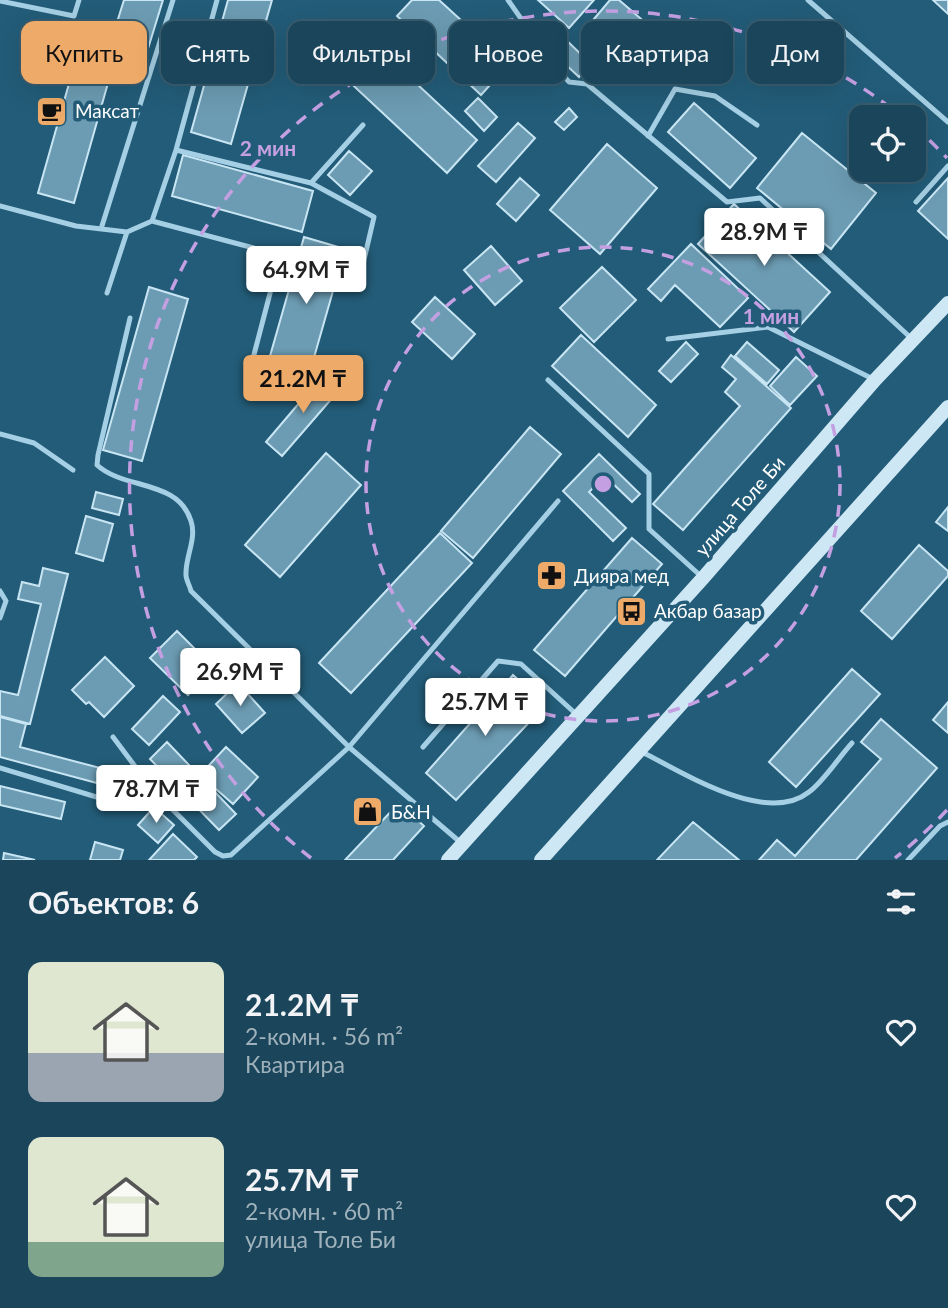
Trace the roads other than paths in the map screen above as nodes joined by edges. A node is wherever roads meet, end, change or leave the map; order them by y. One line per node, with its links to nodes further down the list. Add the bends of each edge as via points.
1 (79, 0): 6 (lane, via 74,16)
2 (173, 0): 17 (lane)
3 (217, 0): 11 (lane)
4 (508, 0): 10 (lane, via 569,82 587,84)
5 (808, 0): 7 (lane)
6 (0, 1)
7 (948, 122)
8 (363, 125): 13 (lane)
9 (757, 125): 10 (lane, via 715,96 675,89)
10 (649, 136): 24 (lane, via 727,202 760,198)
11 (176, 150): 13 (lane); 16 (lane)
12 (948, 166): 14 (lane)
13 (311, 183): 19 (lane, via 374,218)
14 (916, 202)
15 (0, 206): 17 (lane)
16 (152, 221): 18 (lane); 25 (lane, via 280,255)
17 (101, 229): 18 (lane)
18 (127, 232): 20 (lane)
19 (360, 277)
20 (107, 293)
21 (948, 303): 24 (main road, улица Толе Би)
22 (130, 318): 38 (lane, via 97,465 106,473 157,488 179,500 191,521 186,575 191,591)
23 (668, 339): 27 (lane, via 768,327)
24 (914, 341): 27 (main road, улица Толе Би)
25 (251, 366)
26 (548, 380): 32 (lane, via 649,474 649,529)
27 (875, 380): 32 (main road, улица Толе Би)
28 (948, 407): 40 (main road)
29 (0, 434): 30 (lane, via 34,443)
30 (73, 470)
31 (558, 501): 38 (lane)
32 (703, 578): 35 (main road, улица Толе Би)
33 (0, 592): 34 (lane, via 6,601)
34 (0, 618)
35 (578, 716): 39 (lane, via 521,664 498,661); 44 (main road, улица Толе Би)
36 (113, 737): 42 (lane)
37 (852, 743): 40 (lane, via 809,793 789,802 751,802 727,795)
38 (349, 747): 42 (lane, via 231,855 215,852); 44 (lane)
39 (424, 747)
40 (639, 751): 46 (main road)
41 (0, 768): 42 (lane, via 133,808)
42 (152, 789)
43 (948, 822): 47 (lane)
44 (462, 844): 45 (main road, улица Толе Би)
45 (448, 860)
46 (541, 860)
47 (908, 860)

